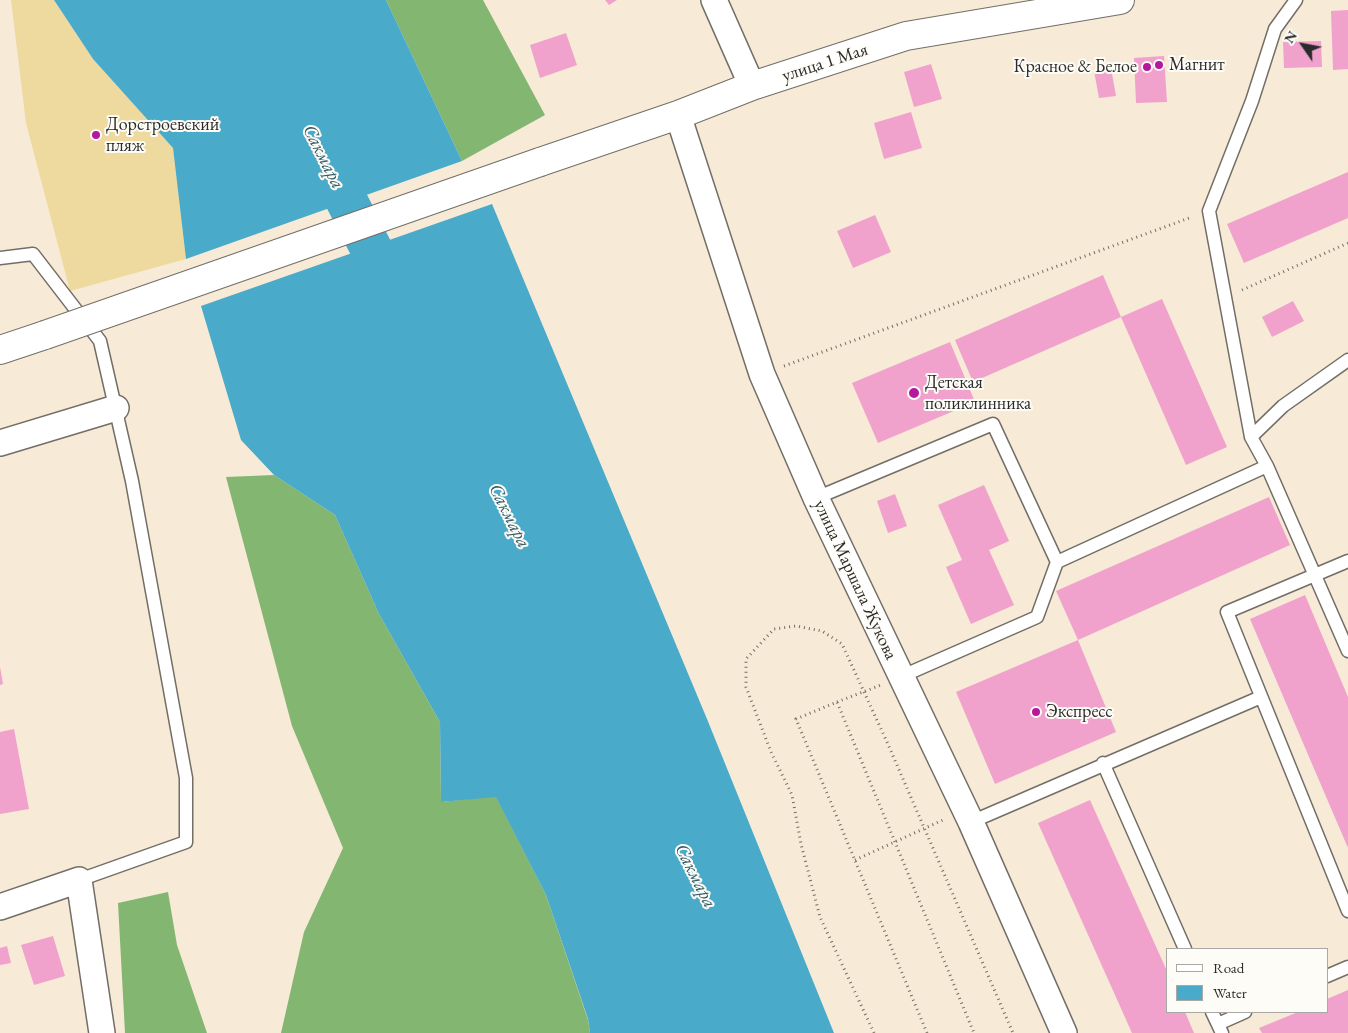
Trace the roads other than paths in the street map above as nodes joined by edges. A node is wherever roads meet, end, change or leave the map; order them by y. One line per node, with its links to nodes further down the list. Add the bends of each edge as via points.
1 (714, 0): 4 (street)
2 (1120, 0): 4 (main road, улица 1 Мая, via 906,36)
3 (1296, 0): 10 (lane, via 1275,29 1252,101 1209,211)
4 (752, 86): 5 (main road, улица 1 Мая)
5 (678, 115): 7 (main road, улица 1 Мая, bridge); 13 (street, улица Маршала Жукова, via 762,374)
6 (0, 258): 9 (lane, via 33,254 100,341)
7 (0, 350)
8 (1348, 360): 10 (lane, via 1283,406)
9 (116, 408): 11 (street); 22 (lane, via 186,778 186,842)
10 (1251, 437): 12 (lane)
11 (0, 443)
12 (1266, 466): 15 (lane); 16 (lane)
13 (816, 498): 15 (lane, via 993,424); 18 (street, улица Маршала Жукова)
14 (1348, 561): 16 (lane)
15 (1057, 562): 18 (lane, via 1037,617)
16 (1313, 574): 17 (lane); 19 (lane, via 1227,612)
17 (1348, 651)
18 (900, 677): 21 (street, улица Маршала Жукова)
19 (1261, 697): 20 (lane); 24 (lane)
20 (1103, 764): 21 (lane); 25 (lane)
21 (968, 816): 31 (street, улица Маршала Жукова)
22 (79, 880): 23 (street); 30 (street)
23 (0, 907)
24 (1348, 911)
25 (1185, 948)
26 (1348, 967): 27 (lane)
27 (1328, 976)
28 (1242, 1013): 29 (lane)
29 (1217, 1023)
30 (102, 1033)
31 (1064, 1033)

